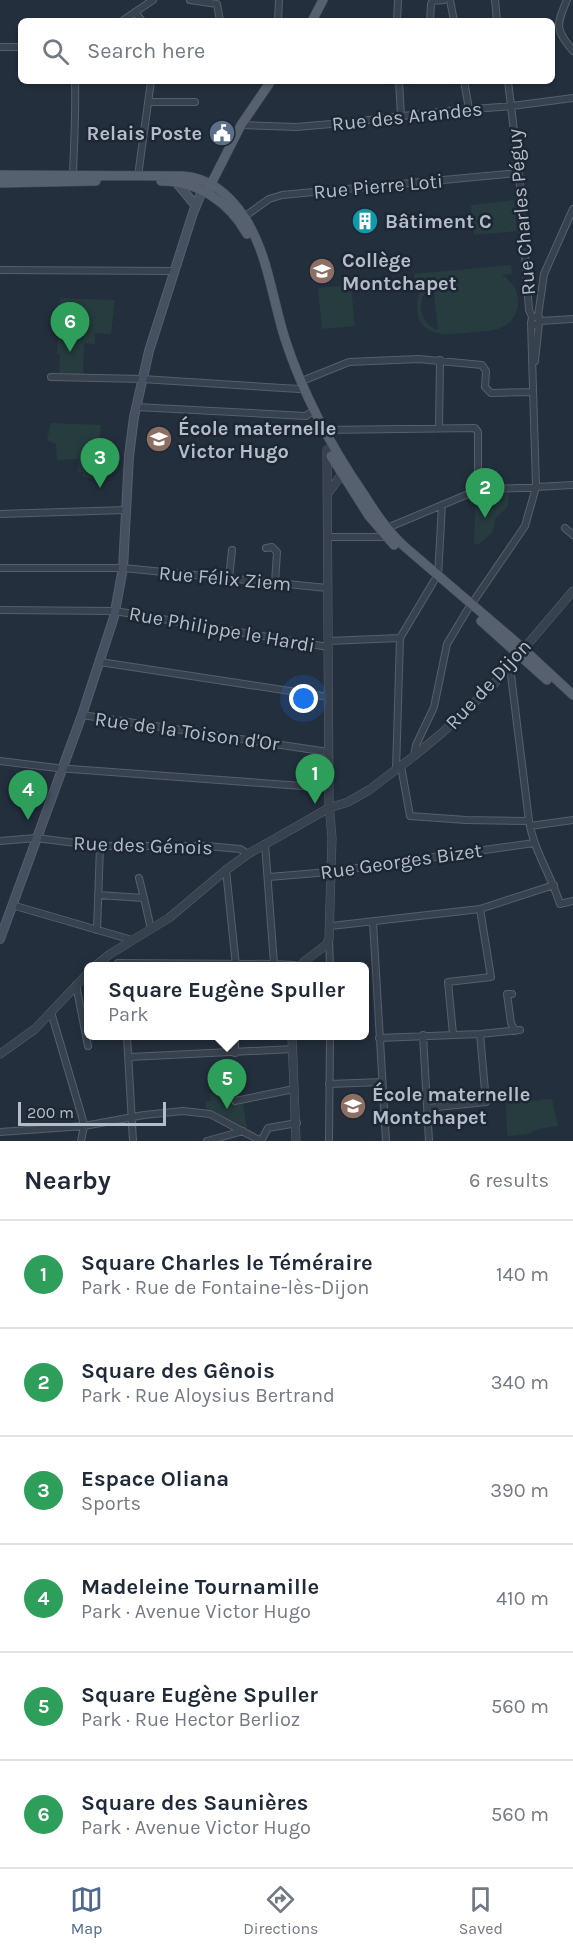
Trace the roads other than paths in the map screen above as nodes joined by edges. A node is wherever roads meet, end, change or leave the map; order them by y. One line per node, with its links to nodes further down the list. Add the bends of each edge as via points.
1 (153, 0): 10 (street)
2 (190, 0): 13 (street, via 217,4)
3 (279, 0): 14 (street)
4 (323, 0): 15 (main road)
5 (398, 0): 16 (street)
6 (444, 0): 17 (street, via 430,4)
7 (450, 0): 18 (street)
8 (495, 0): 19 (street)
9 (567, 0): 22 (street, via 557,21 561,37)
10 (135, 12): 11 (street); 12 (street)
11 (126, 18)
12 (140, 18)
13 (219, 18)
14 (278, 18)
15 (314, 18)
16 (397, 18)
17 (430, 18)
18 (453, 18)
19 (498, 18)
20 (0, 46): 21 (street)
21 (18, 47)
22 (573, 51)
23 (75, 84): 38 (street)
24 (151, 84): 30 (street)
25 (269, 84): 35 (main road)
26 (399, 84): 34 (street)
27 (465, 84): 33 (street)
28 (508, 84): 32 (street, Rue Charles Péguy)
29 (573, 98): 32 (street, Rue des Arandes)
30 (148, 102): 31 (street); 39 (street)
31 (195, 102)
32 (512, 106): 33 (street, Rue des Arandes); 36 (street, Rue Charles Péguy)
33 (469, 109): 34 (street, Rue des Arandes)
34 (401, 116): 35 (street, Rue des Arandes, via 296,127)
35 (241, 125): 42 (main road)
36 (519, 173): 45 (street, Rue Pierre Loti, via 282,195); 50 (street, Rue Charles Péguy, via 529,310)
37 (0, 175): 38 (main road)
38 (73, 175): 39 (main road)
39 (138, 176): 42 (main road, via 191,176)
40 (173, 182): 41 (main road); 42 (main road); 43 (main road)
41 (0, 183)
42 (207, 187): 43 (main road); 45 (main road); 46 (main road); 54 (main road, via 232,212 250,241 282,347)
43 (196, 206): 46 (main road)
44 (573, 209): 50 (street, via 544,274)
45 (241, 213): 54 (main road, via 261,250)
46 (189, 228): 48 (main road)
47 (0, 270): 48 (street)
48 (173, 271): 53 (main road)
49 (573, 319): 50 (street)
50 (536, 320): 55 (street)
51 (440, 360): 54 (street, via 349,362); 55 (street, via 482,365 486,371 485,387 490,393); 58 (street)
52 (51, 377): 53 (street)
53 (142, 379): 54 (street); 56 (main road)
54 (300, 385): 57 (main road); 59 (main road)
55 (534, 392): 65 (street)
56 (136, 407): 57 (street, via 306,416); 70 (main road)
57 (310, 413): 60 (main road)
58 (439, 428): 59 (street); 67 (street, via 471,427 478,432)
59 (323, 430): 61 (main road)
60 (327, 450): 62 (main road); 63 (street)
61 (340, 460): 62 (main road); 71 (main road)
62 (342, 474): 63 (street); 66 (main road); 71 (main road)
63 (330, 484): 66 (street); 77 (street)
64 (573, 485): 65 (street)
65 (536, 487): 67 (street); 87 (street, via 525,526)
66 (351, 488): 75 (main road)
67 (478, 490): 68 (street)
68 (442, 506): 75 (street); 83 (street)
69 (110, 510): 70 (street); 72 (street); 73 (street)
70 (126, 510): 73 (main road)
71 (375, 511): 75 (main road)
72 (0, 514)
73 (125, 526): 81 (main road)
74 (565, 528): 76 (street)
75 (386, 532): 77 (street); 83 (main road)
76 (573, 535)
77 (327, 537): 85 (street)
78 (266, 548): 84 (street, via 277,552)
79 (232, 550): 82 (street)
80 (0, 568): 81 (street, Rue Félix Ziem)
81 (123, 568): 82 (street, Rue Félix Ziem); 89 (main road)
82 (230, 579): 84 (street, Rue Félix Ziem)
83 (436, 579): 87 (main road); 90 (street)
84 (275, 583): 85 (street, Rue Félix Ziem)
85 (327, 588): 91 (street)
86 (573, 591): 92 (street, Rue de Dijon)
87 (470, 607): 92 (main road); 100 (street, via 447,644 434,706)
88 (0, 610): 89 (street, Rue Philippe le Hardi)
89 (116, 611): 91 (street, Rue Philippe le Hardi); 93 (main road)
90 (400, 638): 91 (street, Rue Philippe le Hardi); 103 (street)
91 (328, 644): 96 (street)
92 (521, 652): 94 (street, Rue de Dijon); 95 (main road); 97 (main road)
93 (99, 662): 96 (street); 98 (main road)
94 (510, 667): 100 (street, Rue de Dijon); 107 (street)
95 (573, 695)
96 (329, 696): 99 (street)
97 (573, 704)
98 (82, 715): 99 (street, Rue de la Toison d'Or); 102 (main road)
99 (328, 752): 104 (street)
100 (414, 756): 103 (street, Rue de Dijon)
101 (0, 761): 102 (street)
102 (61, 768): 104 (street); 108 (main road)
103 (398, 768): 105 (street, Rue de Dijon, via 369,790); 107 (street, via 410,816)
104 (329, 788): 105 (street)
105 (329, 808): 111 (street, Rue de Dijon); 115 (street)
106 (573, 819): 107 (street)
107 (529, 824): 110 (street)
108 (36, 838): 109 (street, Rue des Génois); 112 (street, Rue des Génois); 122 (main road)
109 (0, 841)
110 (534, 843): 115 (street, Rue Georges Bizet); 118 (street)
111 (265, 844): 113 (street, Rue de Dijon); 116 (street)
112 (100, 846): 113 (street, Rue des Génois, via 207,846 240,849); 119 (street)
113 (248, 854): 114 (street, Rue de Dijon)
114 (226, 870): 126 (street, Rue de Dijon); 134 (street)
115 (332, 872): 116 (street, Rue Georges Bizet); 125 (street)
116 (269, 877): 135 (street)
117 (139, 879): 120 (street)
118 (554, 885): 121 (street, via 560,904); 123 (street)
119 (98, 895): 120 (street); 127 (street)
120 (144, 898): 126 (street)
121 (573, 901)
122 (12, 905): 127 (street); 128 (main road)
123 (480, 909): 124 (street); 145 (street, via 491,976 448,981)
124 (373, 922): 125 (street); 148 (street)
125 (331, 926): 129 (street)
126 (151, 929): 130 (street, Rue de Dijon)
127 (97, 930): 130 (street)
128 (0, 939)
129 (329, 939): 136 (street); 137 (street)
130 (132, 940): 131 (street, Rue de Dijon)
131 (116, 950): 132 (street, Rue de Dijon); 133 (street)
132 (100, 962)
133 (118, 962)
134 (236, 962)
135 (274, 962)
136 (304, 962)
137 (330, 962)
138 (84, 977): 139 (street)
139 (76, 985): 141 (street); 143 (street)
140 (512, 994): 142 (street, via 507,994)
141 (51, 1012): 157 (street); 166 (street)
142 (511, 1023): 144 (street); 144 (street, via 517,1030)
143 (84, 1029)
144 (504, 1032): 146 (street)
145 (453, 1034): 146 (street); 147 (street)
146 (480, 1034): 163 (street, via 486,1102)
147 (423, 1035): 148 (street); 163 (street)
148 (379, 1038): 159 (street)
149 (86, 1040): 154 (street)
150 (127, 1040): 158 (street)
151 (235, 1040): 156 (street)
152 (292, 1040): 155 (street)
153 (330, 1040): 160 (street)
154 (87, 1046)
155 (293, 1049): 156 (street); 161 (street)
156 (235, 1053): 158 (street)
157 (0, 1054)
158 (129, 1057): 164 (street)
159 (382, 1082): 160 (street); 175 (street)
160 (329, 1084): 174 (street)
161 (294, 1089): 162 (street); 165 (street)
162 (235, 1101)
163 (427, 1108): 176 (street)
164 (133, 1117): 166 (street); 167 (street, via 201,1112); 170 (street)
165 (297, 1123): 172 (street, via 268,1128); 173 (street)
166 (84, 1126): 168 (street); 169 (street)
167 (243, 1131): 171 (street); 172 (street)
168 (0, 1132)
169 (81, 1141)
170 (133, 1141)
171 (207, 1141)
172 (261, 1141)
173 (296, 1141)
174 (329, 1141)
175 (386, 1141)
176 (429, 1141)

